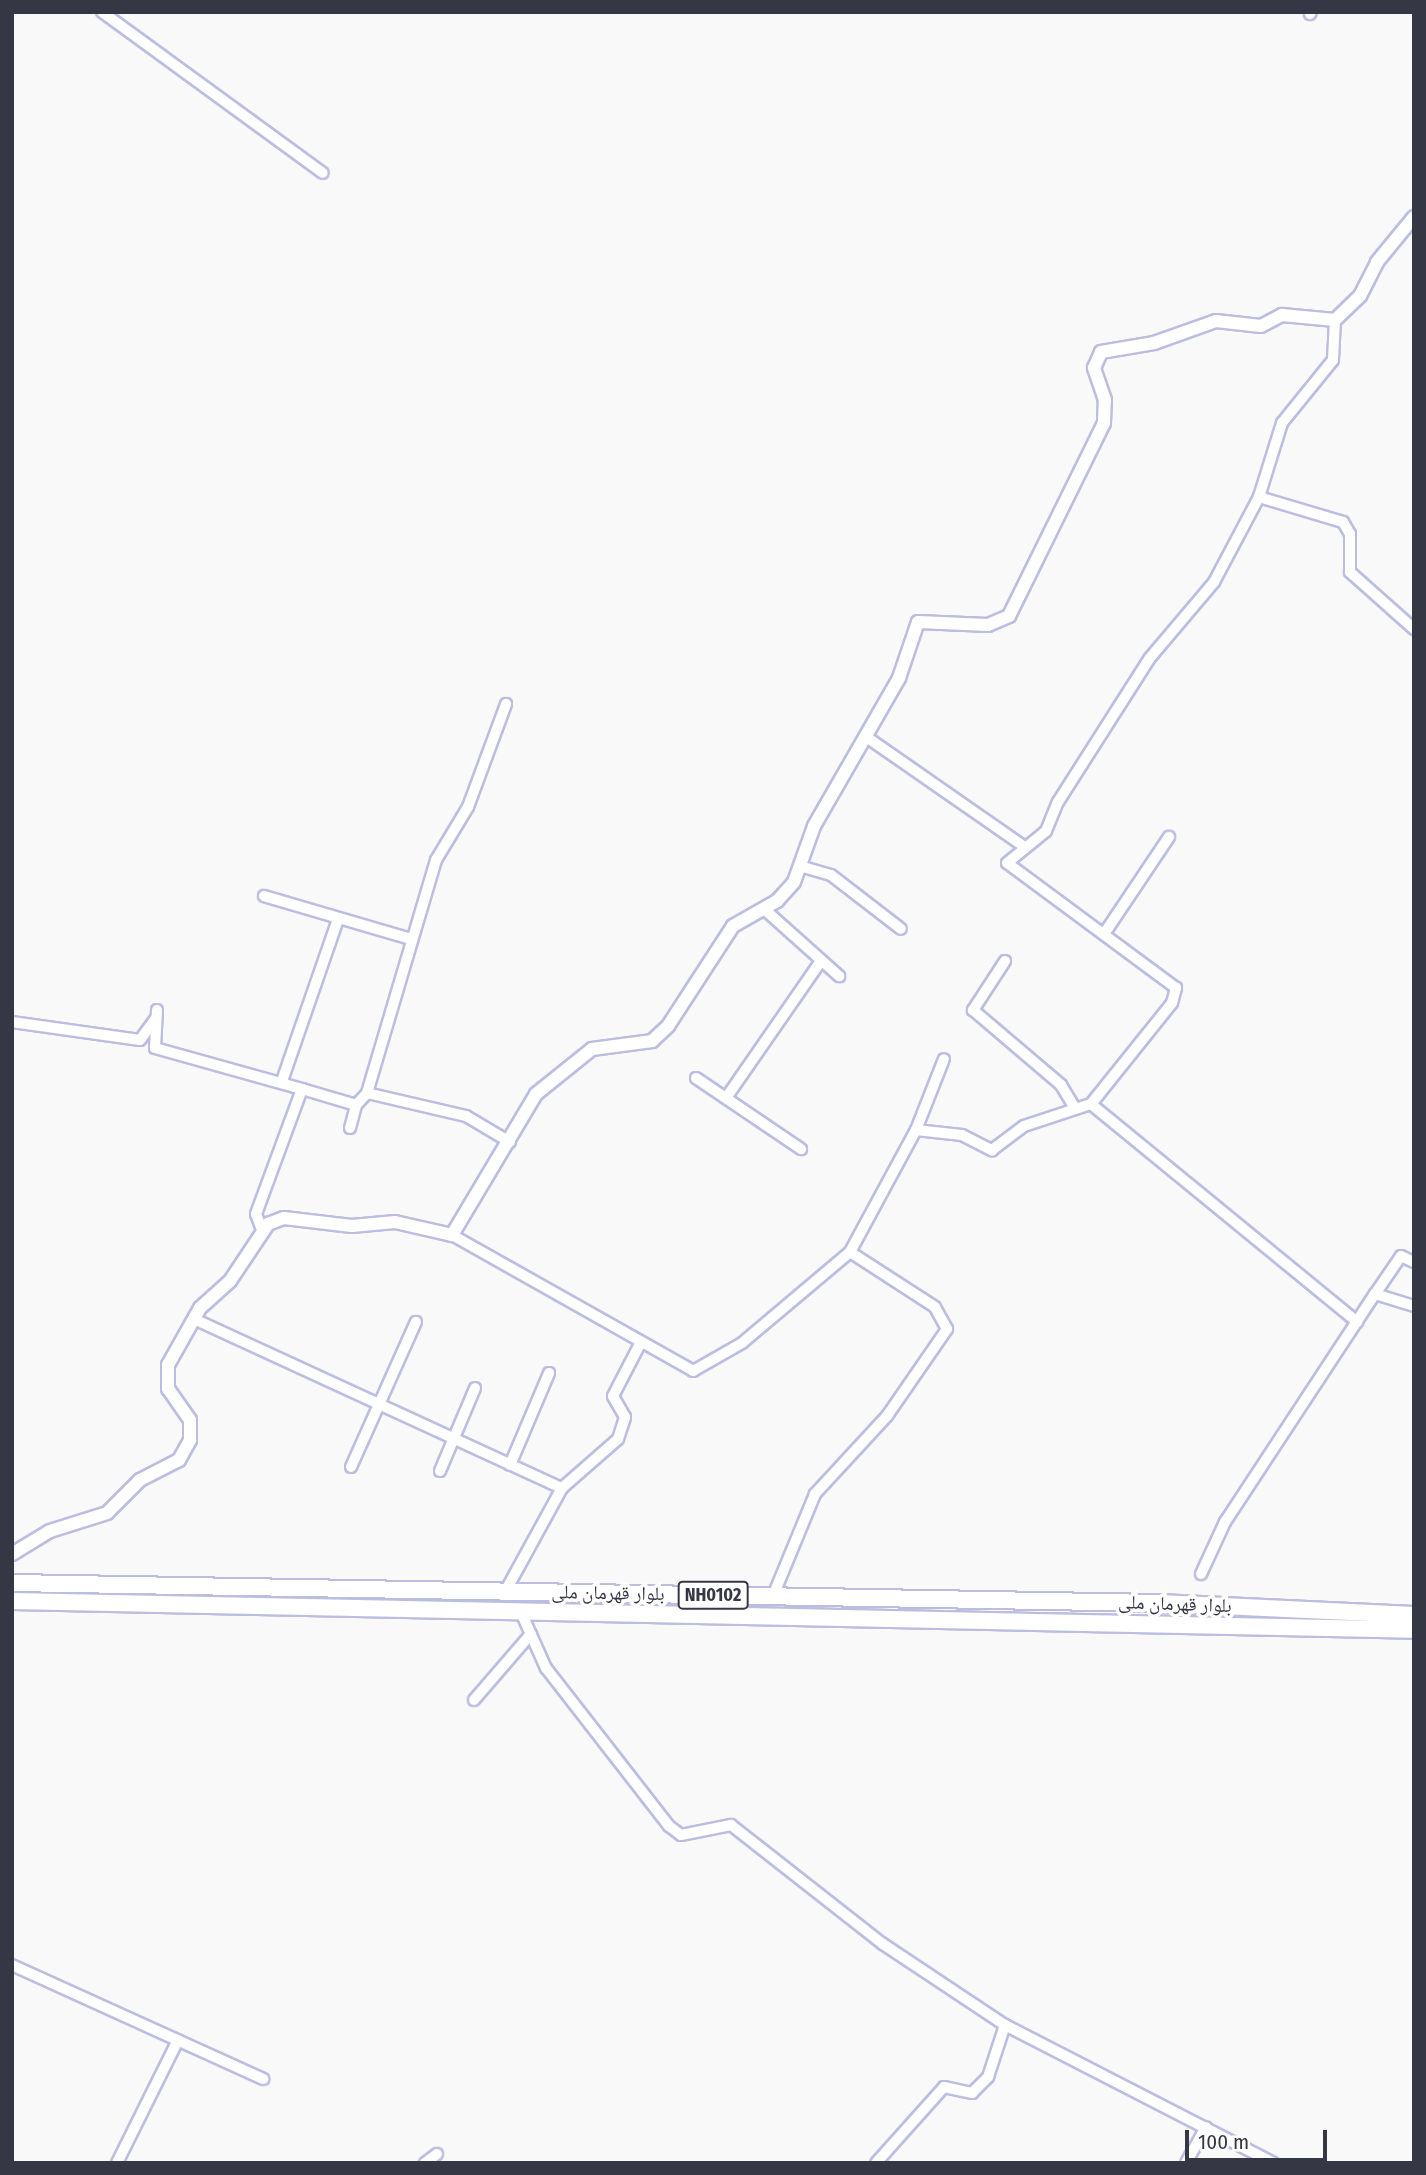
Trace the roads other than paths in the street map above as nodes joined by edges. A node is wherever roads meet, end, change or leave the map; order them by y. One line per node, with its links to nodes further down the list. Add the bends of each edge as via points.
1 (102, 12): 2 (street)
2 (323, 173)
3 (1412, 225): 4 (street, via 1377,262 1360,296)
4 (1335, 320): 5 (street, via 1333,360 1282,423); 8 (street, via 1282,315 1261,326 1216,321 1154,344 1101,352 1094,368 1104,423 1021,596 999,623 918,622 899,678)
5 (1259, 497): 6 (street, via 1343,522 1350,534 1350,572); 10 (street, via 1194,613 1149,659 1058,802 1046,831)
6 (1414, 629)
7 (506, 704): 17 (street, via 468,807 436,860)
8 (865, 736): 10 (street); 11 (street, via 814,827)
9 (1169, 837): 16 (street)
10 (1023, 846): 16 (street, via 1007,863)
11 (803, 867): 13 (street); 15 (street, via 831,875)
12 (264, 896): 14 (street)
13 (764, 909): 18 (street); 33 (street, via 733,926 696,992 652,1041 592,1049 536,1094)
14 (337, 922): 17 (street); 24 (street)
15 (901, 929)
16 (1104, 934): 28 (street, via 1176,992)
17 (411, 939): 26 (street)
18 (820, 961): 20 (street); 27 (street)
19 (1005, 961): 30 (street, via 973,1010 1061,1085)
20 (839, 976)
21 (12, 1022): 24 (street, via 140,1040 156,1014 155,1048)
22 (944, 1059): 32 (street)
23 (696, 1079): 27 (street)
24 (282, 1081): 25 (street)
25 (302, 1089): 29 (street); 35 (street, via 256,1214)
26 (367, 1093): 29 (street); 33 (street, via 466,1116)
27 (726, 1098): 34 (street)
28 (1091, 1104): 30 (street); 43 (street)
29 (356, 1105): 31 (street)
30 (1075, 1108): 32 (street, via 1024,1126 992,1150 962,1135)
31 (351, 1128)
32 (916, 1130): 37 (street)
33 (510, 1142): 36 (street)
34 (802, 1149)
35 (262, 1230): 36 (street, via 284,1218 352,1226 395,1222); 41 (street, via 230,1281)
36 (452, 1234): 44 (street, via 535,1276)
37 (850, 1252): 44 (street, via 743,1343 693,1371); 57 (street, via 935,1307 947,1329 887,1416 815,1493)
38 (1414, 1262): 39 (street, via 1401,1256)
39 (1375, 1294): 40 (street); 43 (street)
40 (1414, 1306)
41 (194, 1319): 47 (street); 53 (street, via 164,1377 190,1420 190,1440 179,1460 140,1480 107,1513 50,1531)
42 (416, 1322): 47 (street)
43 (1357, 1322): 54 (street, via 1225,1522)
44 (640, 1344): 52 (street, via 613,1396 625,1417 618,1439)
45 (549, 1374): 49 (street)
46 (475, 1388): 48 (street)
47 (377, 1403): 48 (street); 50 (street)
48 (454, 1441): 49 (street); 51 (street)
49 (510, 1465): 52 (street)
50 (351, 1467)
51 (440, 1471)
52 (562, 1488): 56 (street)
53 (12, 1554)
54 (1201, 1574)
55 (12, 1583): 56 (highway, بلوار قهرمان ملی / NH0102)
56 (505, 1592): 57 (highway, بلوار قهرمان ملی / NH0102)
57 (773, 1596): 60 (highway, بلوار قهرمان ملی / NH0102)
58 (12, 1601): 59 (highway, بلوار قهرمان ملی / NH0102)
59 (520, 1610): 61 (highway, بلوار قهرمان ملی / NH0102); 62 (street)
60 (1414, 1615)
61 (1414, 1630)
62 (531, 1634): 63 (street); 65 (street, via 546,1668 669,1826 681,1835 731,1825 883,1944)
63 (474, 1700)
64 (12, 1965): 66 (street)
65 (1005, 2025): 68 (street); 72 (street, via 1000,2053 980,2085 969,2094 944,2087)
66 (178, 2040): 67 (street); 70 (street)
67 (263, 2079)
68 (1206, 2127): 73 (street); 74 (street)
69 (437, 2154): 71 (street)
70 (117, 2163)
71 (425, 2163)
72 (876, 2163)
73 (1186, 2163)
74 (1274, 2163)

